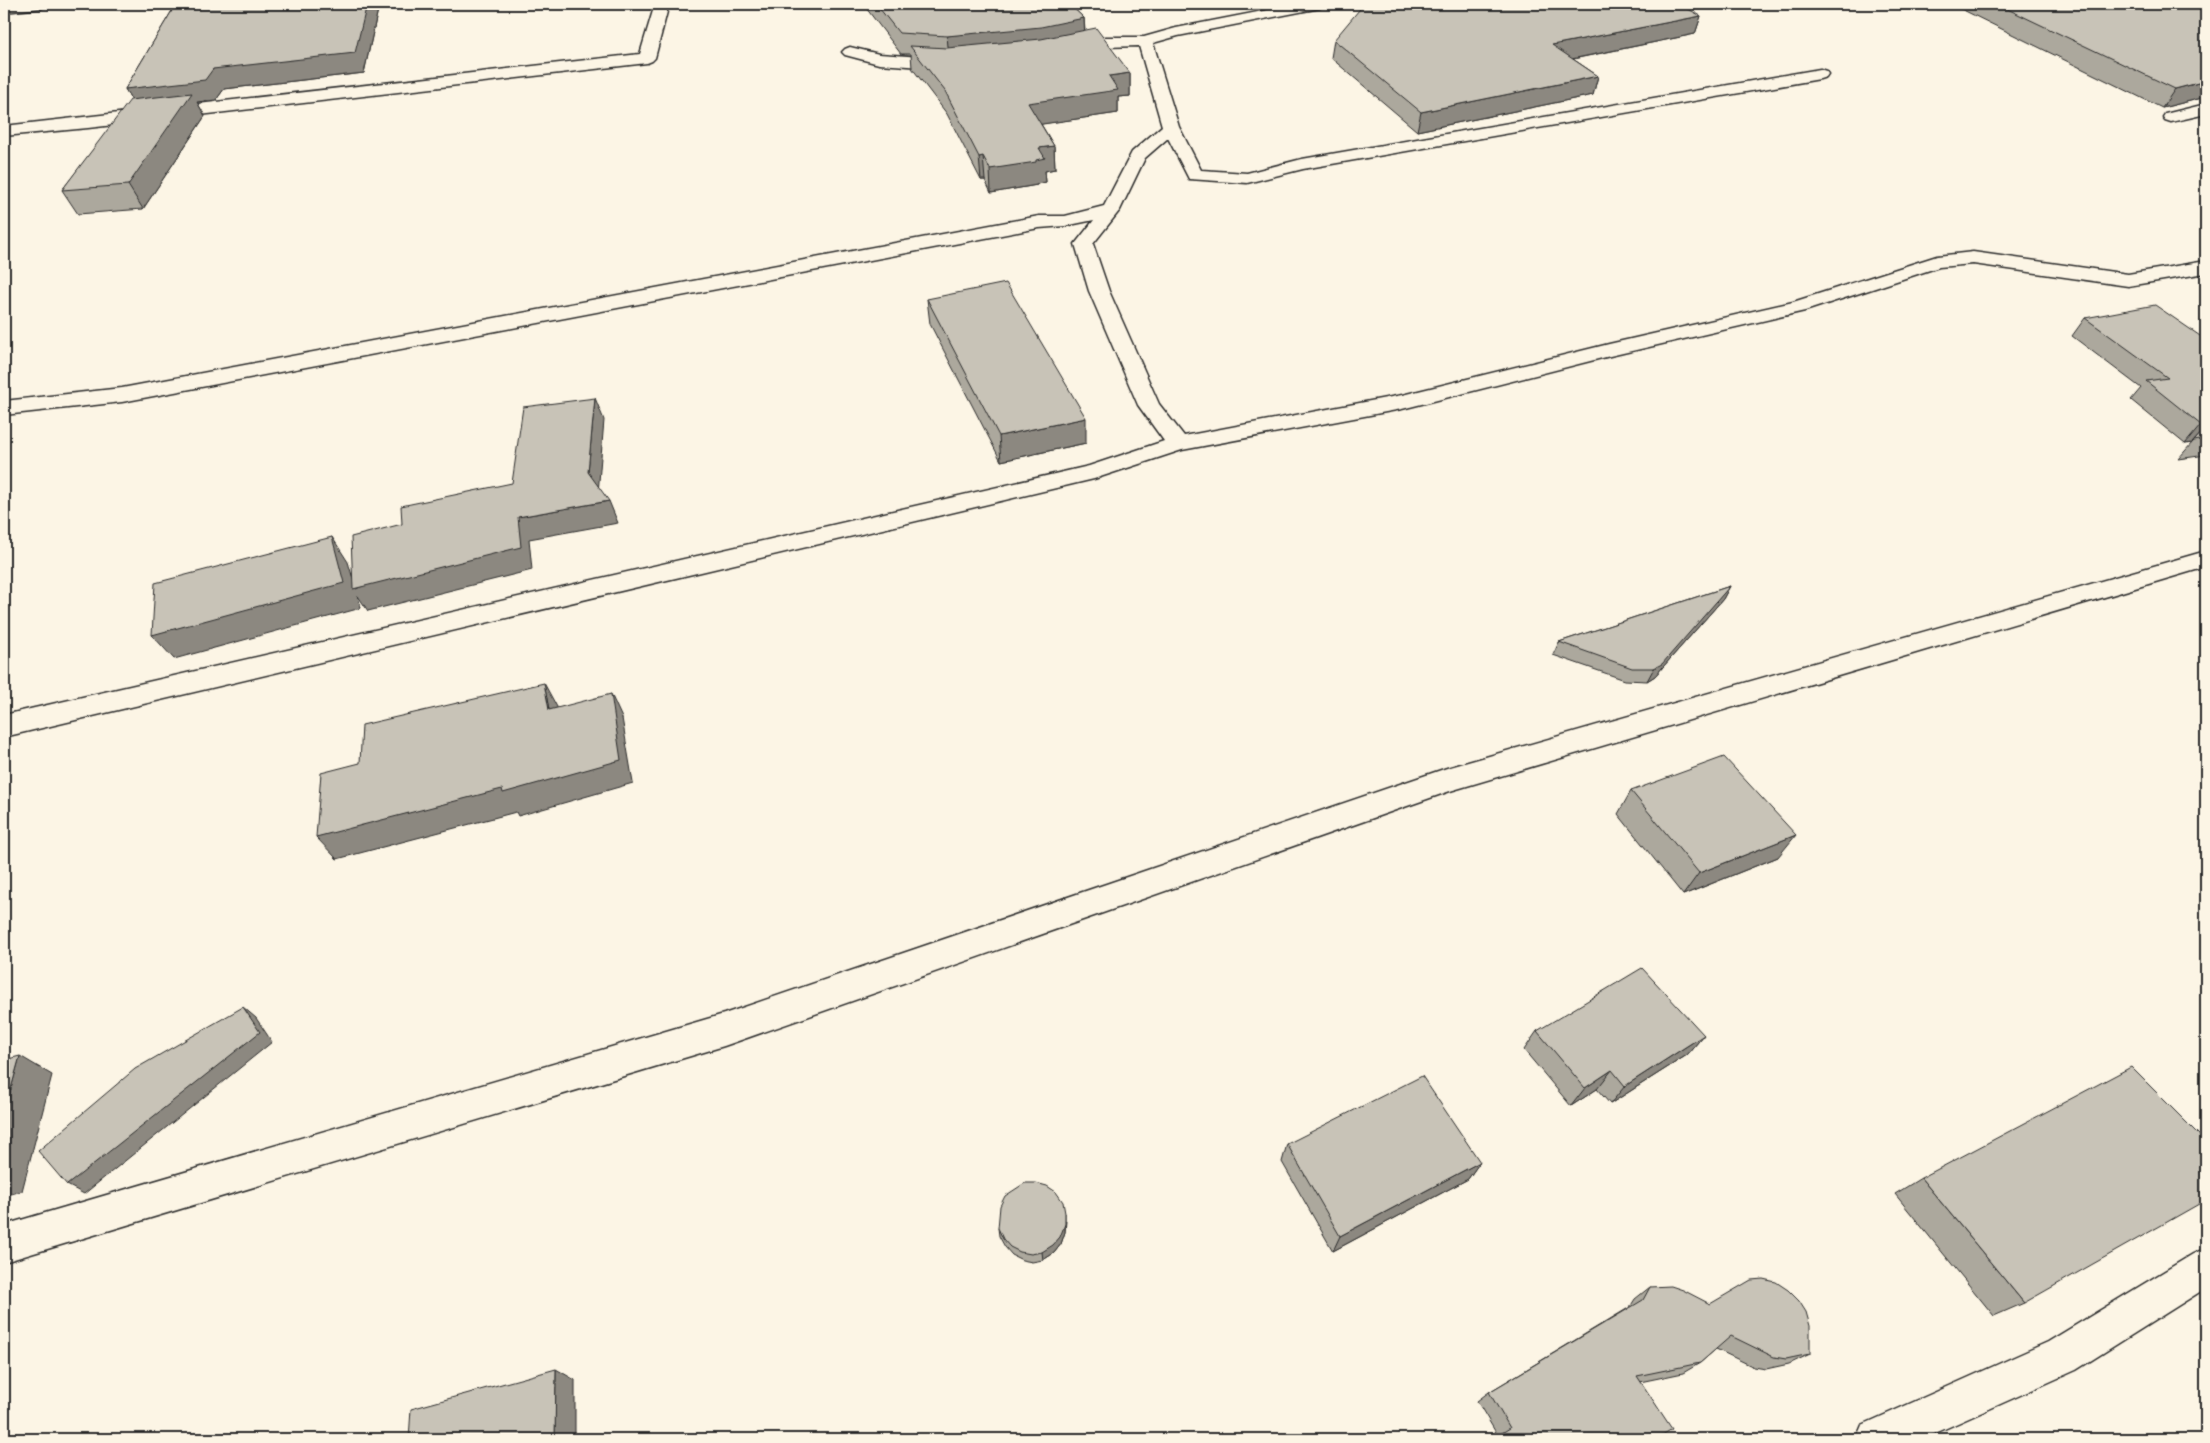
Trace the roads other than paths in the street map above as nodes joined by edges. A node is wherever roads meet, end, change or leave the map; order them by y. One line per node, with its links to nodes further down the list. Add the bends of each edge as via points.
1 (42, 4): 5 (street)
2 (662, 4): 15 (street, via 647,58)
3 (1249, 4): 6 (street)
4 (1320, 4): 6 (street)
5 (4, 8)
6 (1261, 15): 7 (street)
7 (1144, 41): 9 (street, via 1105,42); 14 (street)
8 (850, 52): 10 (street, via 879,59 949,64)
9 (1051, 52)
10 (967, 62)
11 (1820, 74): 14 (street, via 1302,164 1247,178 1195,175)
12 (2206, 109): 13 (street)
13 (2171, 117)
14 (1171, 127): 16 (street, via 1138,156)
15 (4, 131)
16 (1111, 210): 18 (street, via 122,395); 19 (street, via 1084,244 1100,291 1149,405)
17 (2206, 268): 19 (street, via 2128,280 1973,258 1938,262 1798,307 1402,402)
18 (4, 408)
19 (1178, 444): 21 (street, via 1085,474)
20 (2206, 559): 22 (street, via 1447,780 724,1030)
21 (4, 726)
22 (4, 1244)
23 (2206, 1268): 24 (street, via 2062,1356)
24 (1876, 1439)

